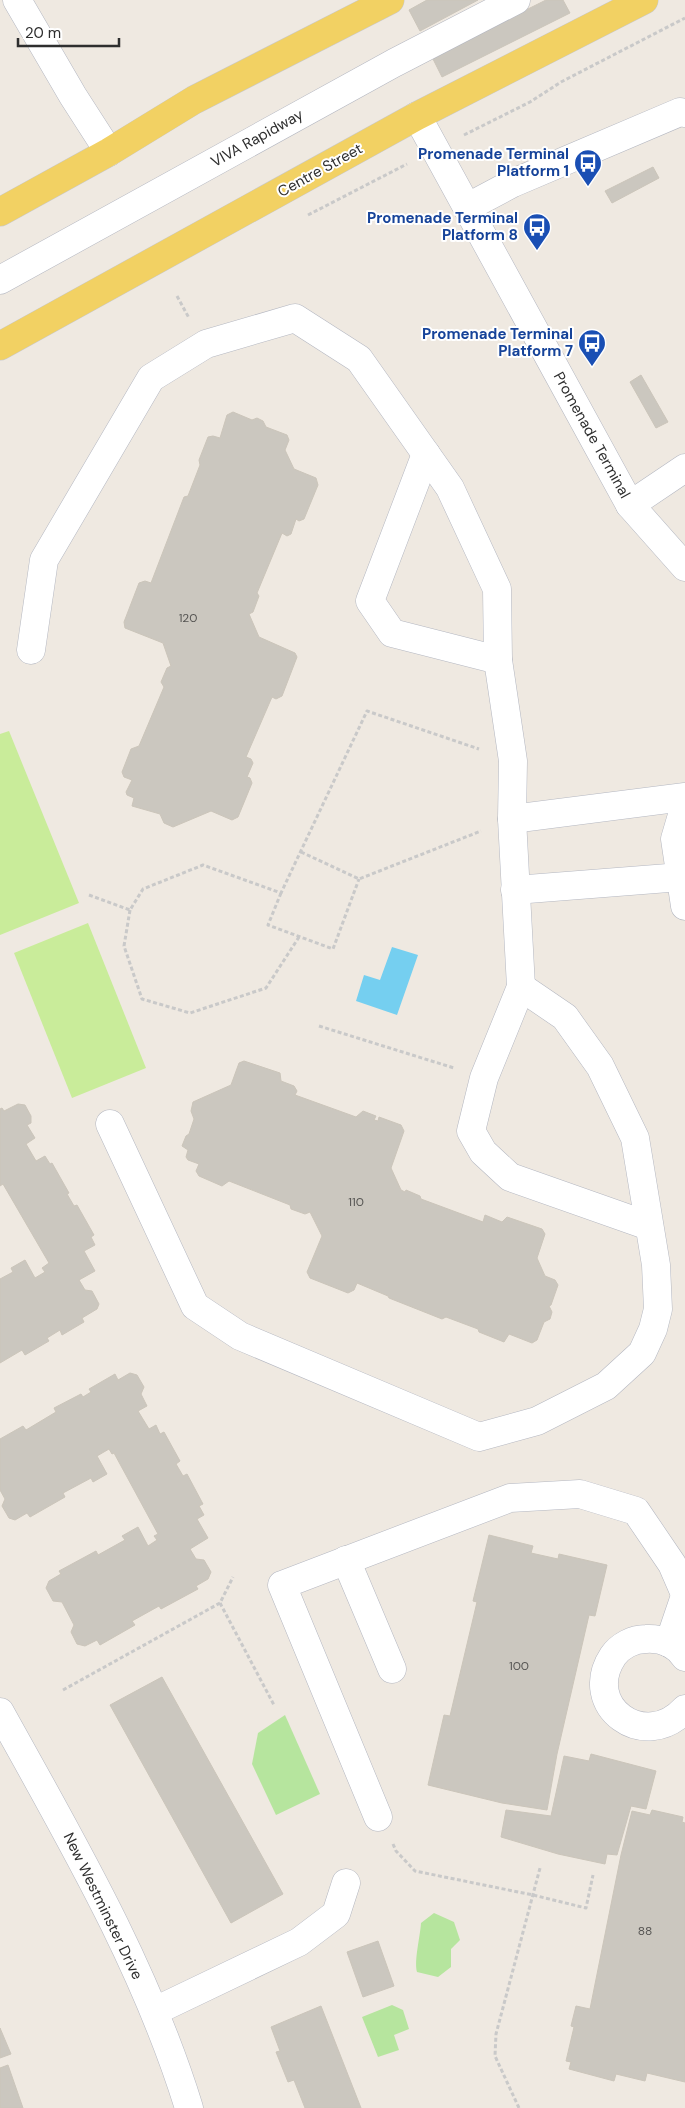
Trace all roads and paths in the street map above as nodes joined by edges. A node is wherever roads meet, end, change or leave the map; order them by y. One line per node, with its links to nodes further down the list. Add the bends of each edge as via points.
1 (17, 0): 9 (street)
2 (390, 0): 9 (main road, via 194,100)
3 (516, 0): 12 (street, VIVA Rapidway, via 394,63)
4 (644, 0): 8 (main road, Centre Street)
5 (685, 18): 6 (path)
6 (561, 82)
7 (685, 113): 10 (street, via 680,112 513,183)
8 (417, 116): 10 (street, Promenade Terminal); 15 (main road, Centre Street)
9 (109, 152): 11 (main road)
10 (468, 208): 18 (street, Promenade Terminal)
11 (0, 212)
12 (0, 280)
13 (177, 296): 14 (path)
14 (192, 324)
15 (0, 346)
16 (426, 454): 20 (street, via 359,359 295,318 206,344 151,378 44,560); 21 (street, via 450,488 498,589); 21 (street, via 370,601 392,633)
17 (685, 468): 18 (street, Promenade Terminal)
18 (630, 505): 19 (street, Promenade Terminal)
19 (685, 567)
20 (30, 650)
21 (498, 660): 22 (street)
22 (513, 762): 25 (street); 26 (path, via 367,711)
23 (685, 797): 25 (street)
24 (685, 805): 27 (street, via 675,839)
25 (512, 819): 28 (path); 29 (street)
26 (301, 852): 28 (path); 30 (path)
27 (681, 877): 29 (street); 32 (street)
28 (359, 879): 34 (path, via 333,949)
29 (515, 890): 35 (street)
30 (281, 893): 33 (path, via 203,865 143,889); 34 (path, via 268,925)
31 (89, 895): 33 (path)
32 (685, 906)
33 (130, 910): 34 (path, via 124,946 142,999 190,1013 266,988)
34 (299, 936)
35 (521, 987): 37 (street); 39 (street, via 565,1017 600,1066 635,1138)
36 (319, 1026): 37 (path)
37 (484, 1078): 39 (street, via 471,1131 483,1152 510,1177)
38 (110, 1124): 39 (street, via 195,1306 240,1336 479,1436 537,1421 606,1386 642,1353 658,1309 656,1265)
39 (649, 1226)
40 (346, 1560): 42 (street, via 510,1498 580,1494 636,1512 672,1564); 45 (street); 50 (street, via 282,1585)
41 (233, 1577): 43 (path)
42 (685, 1595): 44 (street)
43 (220, 1603): 46 (path); 47 (path)
44 (677, 1650): 48 (street, via 655,1638 627,1644 608,1664 604,1678 605,1693 620,1718 633,1725 663,1725)
45 (392, 1669)
46 (63, 1690)
47 (274, 1705)
48 (685, 1708)
49 (0, 1712): 55 (street, New Westminster Drive, via 80,1856)
50 (378, 1817): 54 (path, via 396,1851 415,1871)
51 (540, 1868): 54 (path)
52 (593, 1875): 54 (path, via 586,1908)
53 (346, 1883): 55 (street, via 336,1914 299,1942)
54 (533, 1895): 57 (path, via 496,2034 494,2056)
55 (154, 2011): 56 (street, New Westminster Drive)
56 (189, 2108)
57 (519, 2108)

